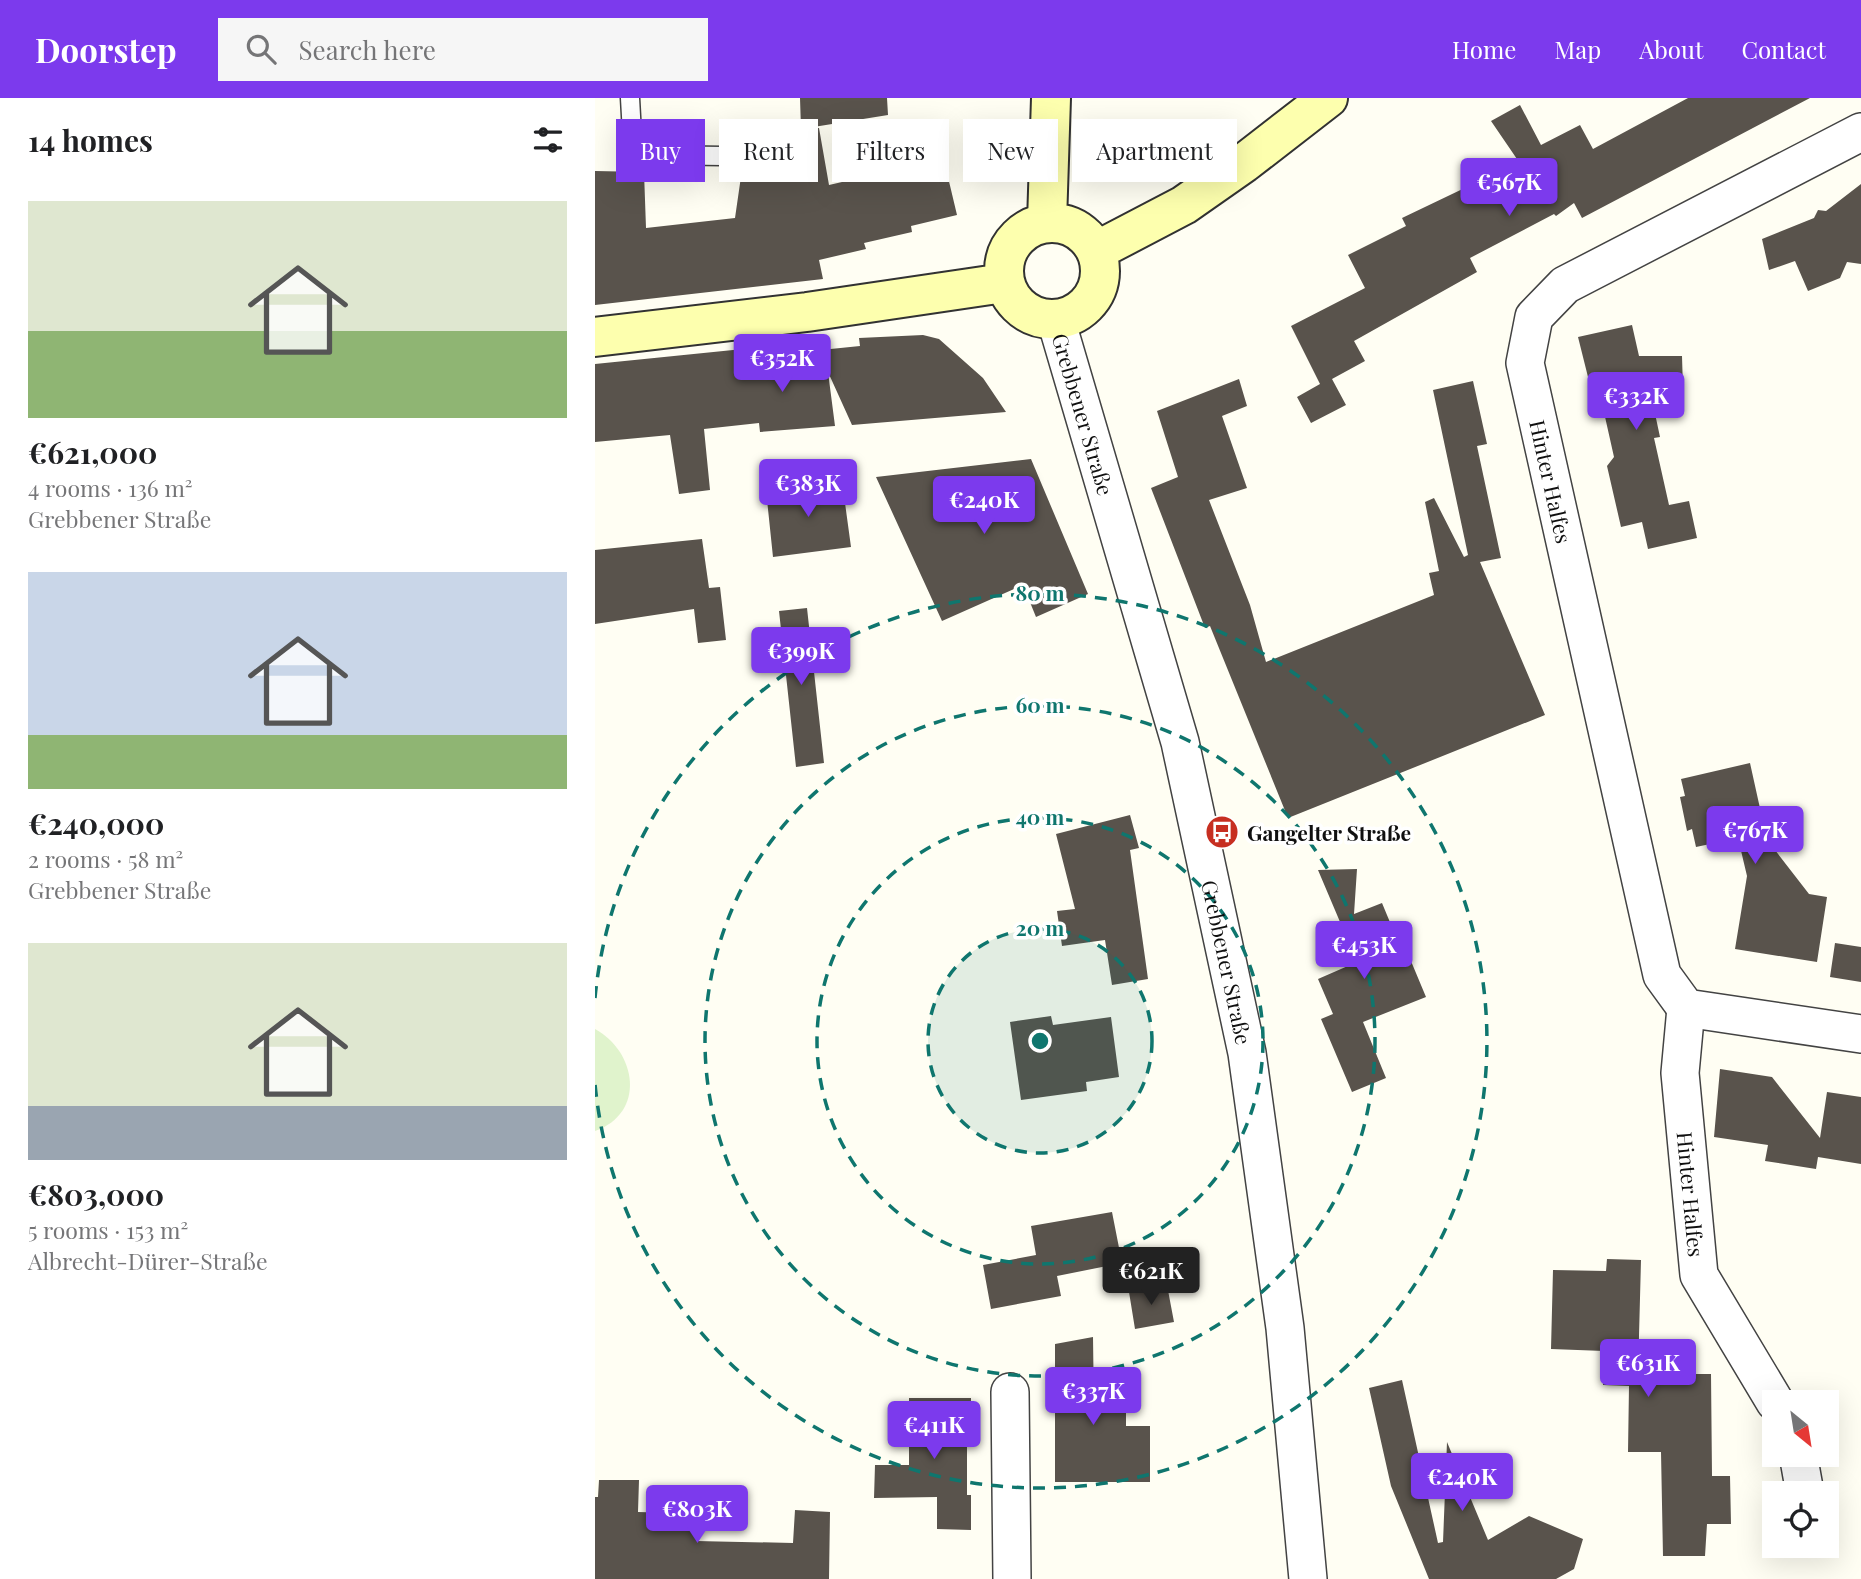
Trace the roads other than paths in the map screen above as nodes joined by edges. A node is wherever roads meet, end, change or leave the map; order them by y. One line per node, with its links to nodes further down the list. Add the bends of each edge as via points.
1 (630, 98): 5 (lane, via 632,134 651,155)
2 (1051, 98): 6 (main road)
3 (1328, 98): 7 (main road, via 1184,205)
4 (1861, 132): 11 (street, Hinter Halfes, via 1565,285 1534,317 1525,363 1663,975)
5 (719, 156)
6 (1047, 222): 7 (main road, via 1077,229); 8 (main road, via 1033,226 1012,243)
7 (1096, 251): 9 (main road, via 1100,266 1094,296 1084,307)
8 (1004, 283): 9 (main road, via 1023,311); 10 (main road)
9 (1056, 320): 16 (street, Grebbener Straße, via 1180,742 1247,1053 1285,1328)
10 (595, 337)
11 (1686, 1008): 12 (street); 13 (street, Hinter Halfes, via 1680,1073 1699,1275)
12 (1861, 1034)
13 (1768, 1390)
14 (1010, 1392): 15 (street)
15 (1013, 1579)
16 (1308, 1579)

